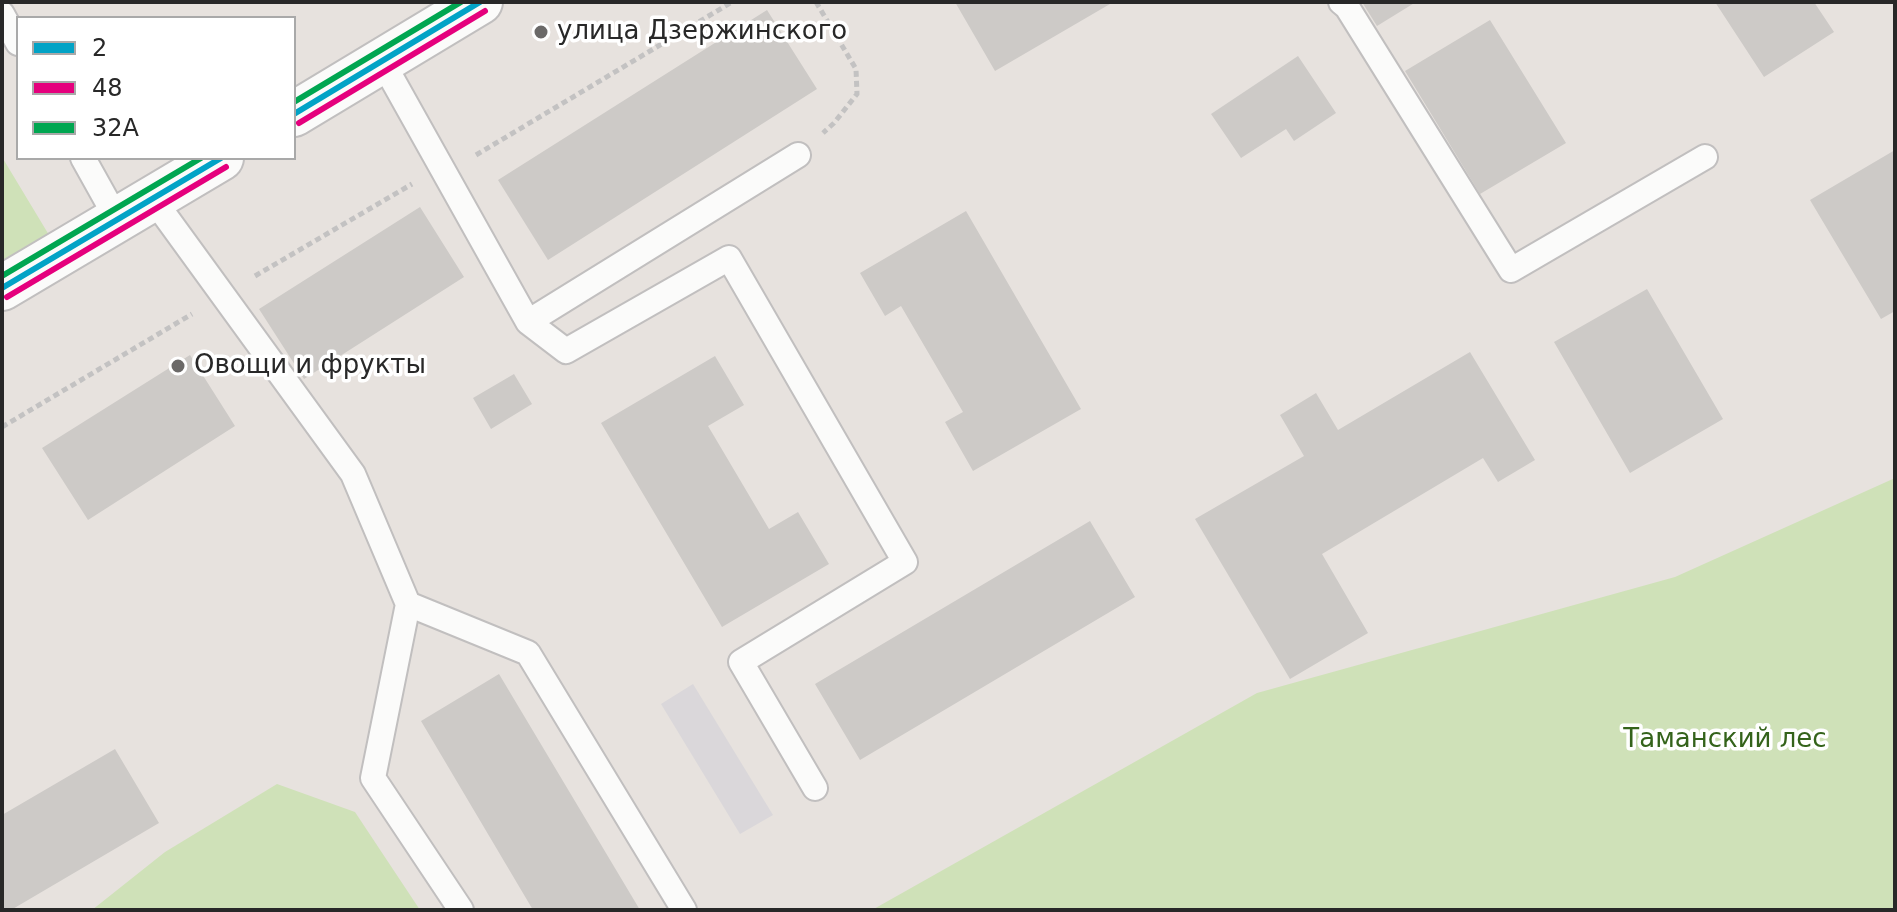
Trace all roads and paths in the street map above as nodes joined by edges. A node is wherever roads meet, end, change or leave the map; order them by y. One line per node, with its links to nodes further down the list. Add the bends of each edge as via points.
1 (480, 2): 7 (street)
2 (732, 2): 13 (path)
3 (816, 2): 9 (path, via 856,69 857,94)
4 (1341, 2): 10 (lane, via 1511,270)
5 (2, 14): 6 (lane)
6 (16, 39)
7 (382, 61): 8 (street); 13 (lane)
8 (296, 113)
9 (798, 155): 17 (lane)
10 (1705, 157)
11 (85, 160): 14 (lane)
12 (218, 160): 14 (street)
13 (443, 170): 16 (path, via 408,185); 17 (lane)
14 (135, 209): 15 (street); 16 (lane)
15 (2, 288)
16 (223, 296): 18 (path); 19 (lane, via 353,474)
17 (528, 322): 20 (lane, via 566,351 729,258 905,562 741,662)
18 (2, 427)
19 (408, 604): 21 (lane, via 373,778); 22 (lane, via 528,653)
20 (815, 788)
21 (461, 910)
22 (684, 910)

